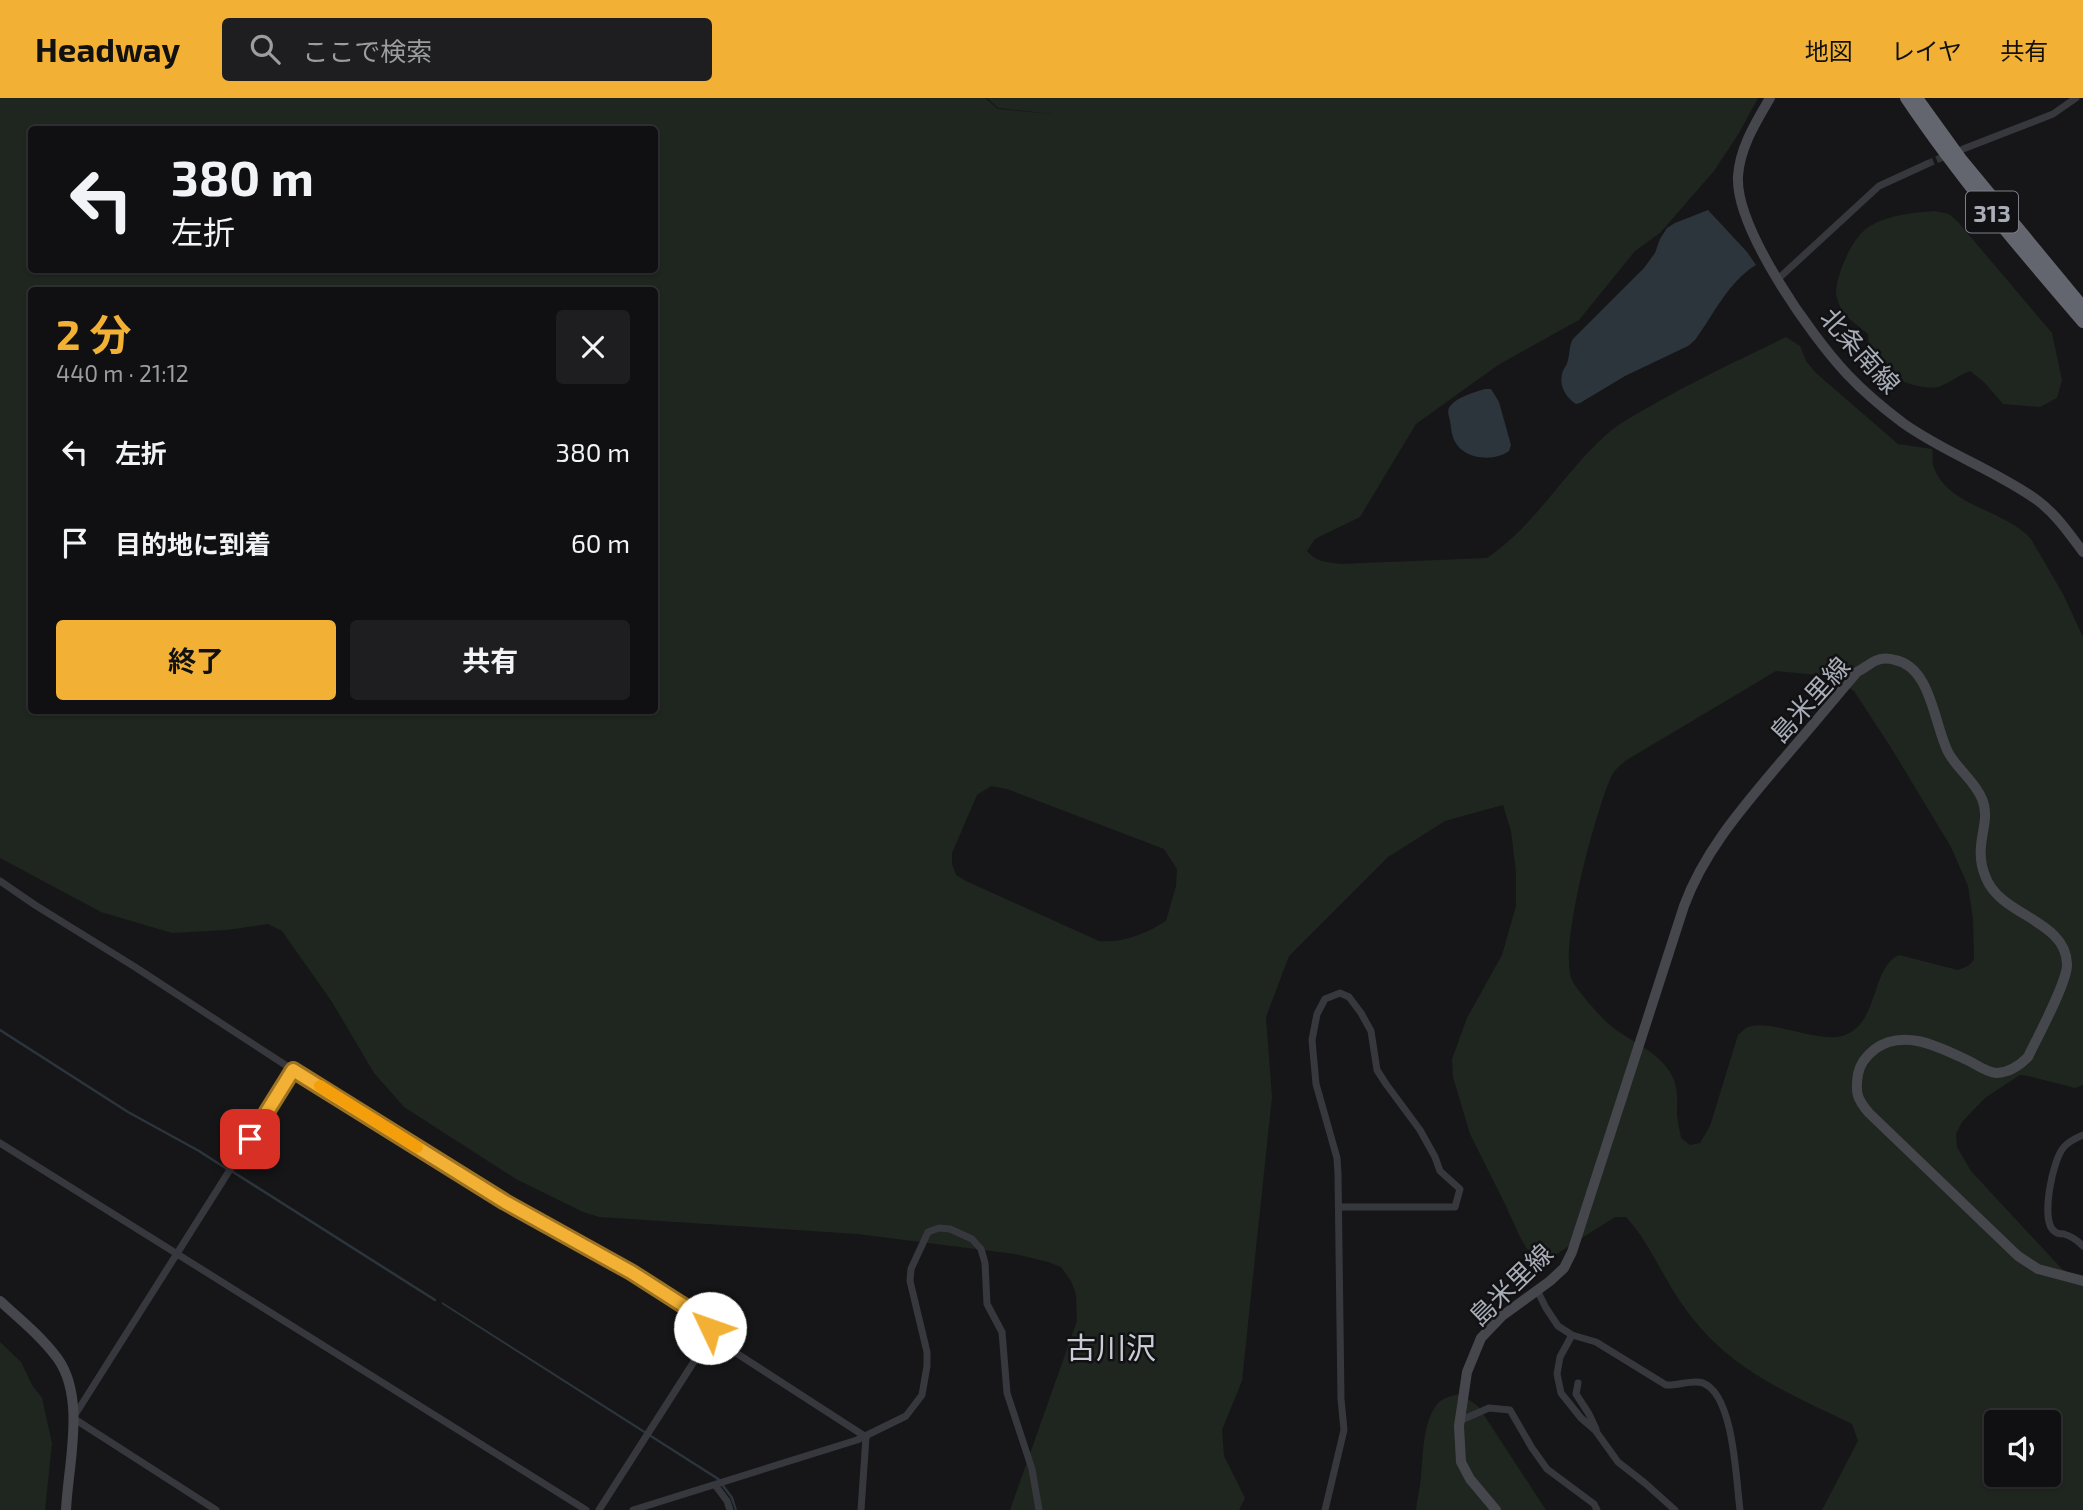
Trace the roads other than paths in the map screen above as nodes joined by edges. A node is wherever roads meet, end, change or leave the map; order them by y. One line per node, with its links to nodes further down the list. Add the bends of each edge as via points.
1 (1770, 98): 7 (street, 北条南線, via 1743,151 1738,177 1750,229)
2 (1906, 98): 9 (highway, 313)
3 (1917, 98): 8 (highway, 313, via 1984,188)
4 (2076, 98): 5 (street, via 2053,114)
5 (1963, 149)
6 (1927, 164): 7 (street, via 1879,186)
7 (1778, 279): 10 (street, 北条南線, via 1825,348 1877,403 1925,437 2038,501 2060,520)
8 (2083, 307)
9 (2083, 322)
10 (2083, 552)
11 (0, 881): 12 (street)
12 (293, 1070): 17 (street); 21 (street, via 505,1202 701,1316)
13 (2083, 1135): 16 (street, via 2063,1148 2054,1166 2049,1222 2052,1230)
14 (0, 1143): 17 (street)
15 (1339, 1207): 37 (street, via 1455,1207 1460,1189 1440,1171 1420,1130 1377,1070 1371,1031 1349,997 1340,993 1325,999 1312,1040 1316,1084 1338,1174 1344,1430)
16 (2083, 1246)
17 (177, 1255): 24 (street); 31 (street)
18 (2083, 1281): 19 (street, 島米里線, via 2038,1269 2018,1256 1869,1113 1855,1090 1865,1057 1900,1039 1938,1047 1995,1073 2021,1065 2067,964 2056,936 1994,891 1986,877 1981,846 1983,799 1947,750 1917,671 1887,658 1857,673 1751,796 1703,865 1684,906 1572,1252 1563,1268)
19 (1537, 1290): 22 (street, via 1558,1326); 25 (street, 島米里線, via 1481,1338 1467,1372)
20 (0, 1301): 24 (street, via 60,1362 72,1397)
21 (711, 1335): 27 (street); 32 (street)
22 (1572, 1335): 26 (street, via 1560,1357 1561,1393); 41 (street, via 1596,1342 1665,1385 1707,1384 1722,1401 1732,1439)
23 (1578, 1383): 26 (street, via 1576,1394)
24 (72, 1418): 29 (street); 30 (street)
25 (1459, 1421): 38 (street, 島米里線, via 1461,1462); 39 (street, via 1489,1408 1510,1410 1547,1469)
26 (1597, 1433): 40 (street, via 1618,1462)
27 (866, 1437): 28 (street); 35 (street); 36 (street, via 906,1416 922,1395 927,1352 911,1269 928,1232 950,1229 972,1239 981,1249 987,1304 1002,1332 1007,1393 1032,1469)
28 (715, 1485): 33 (street); 34 (street)
29 (66, 1510)
30 (216, 1510)
31 (586, 1510)
32 (598, 1510)
33 (632, 1510)
34 (730, 1510)
35 (861, 1510)
36 (1039, 1510)
37 (1325, 1510)
38 (1496, 1510)
39 (1597, 1510)
40 (1675, 1510)
41 (1740, 1510)

